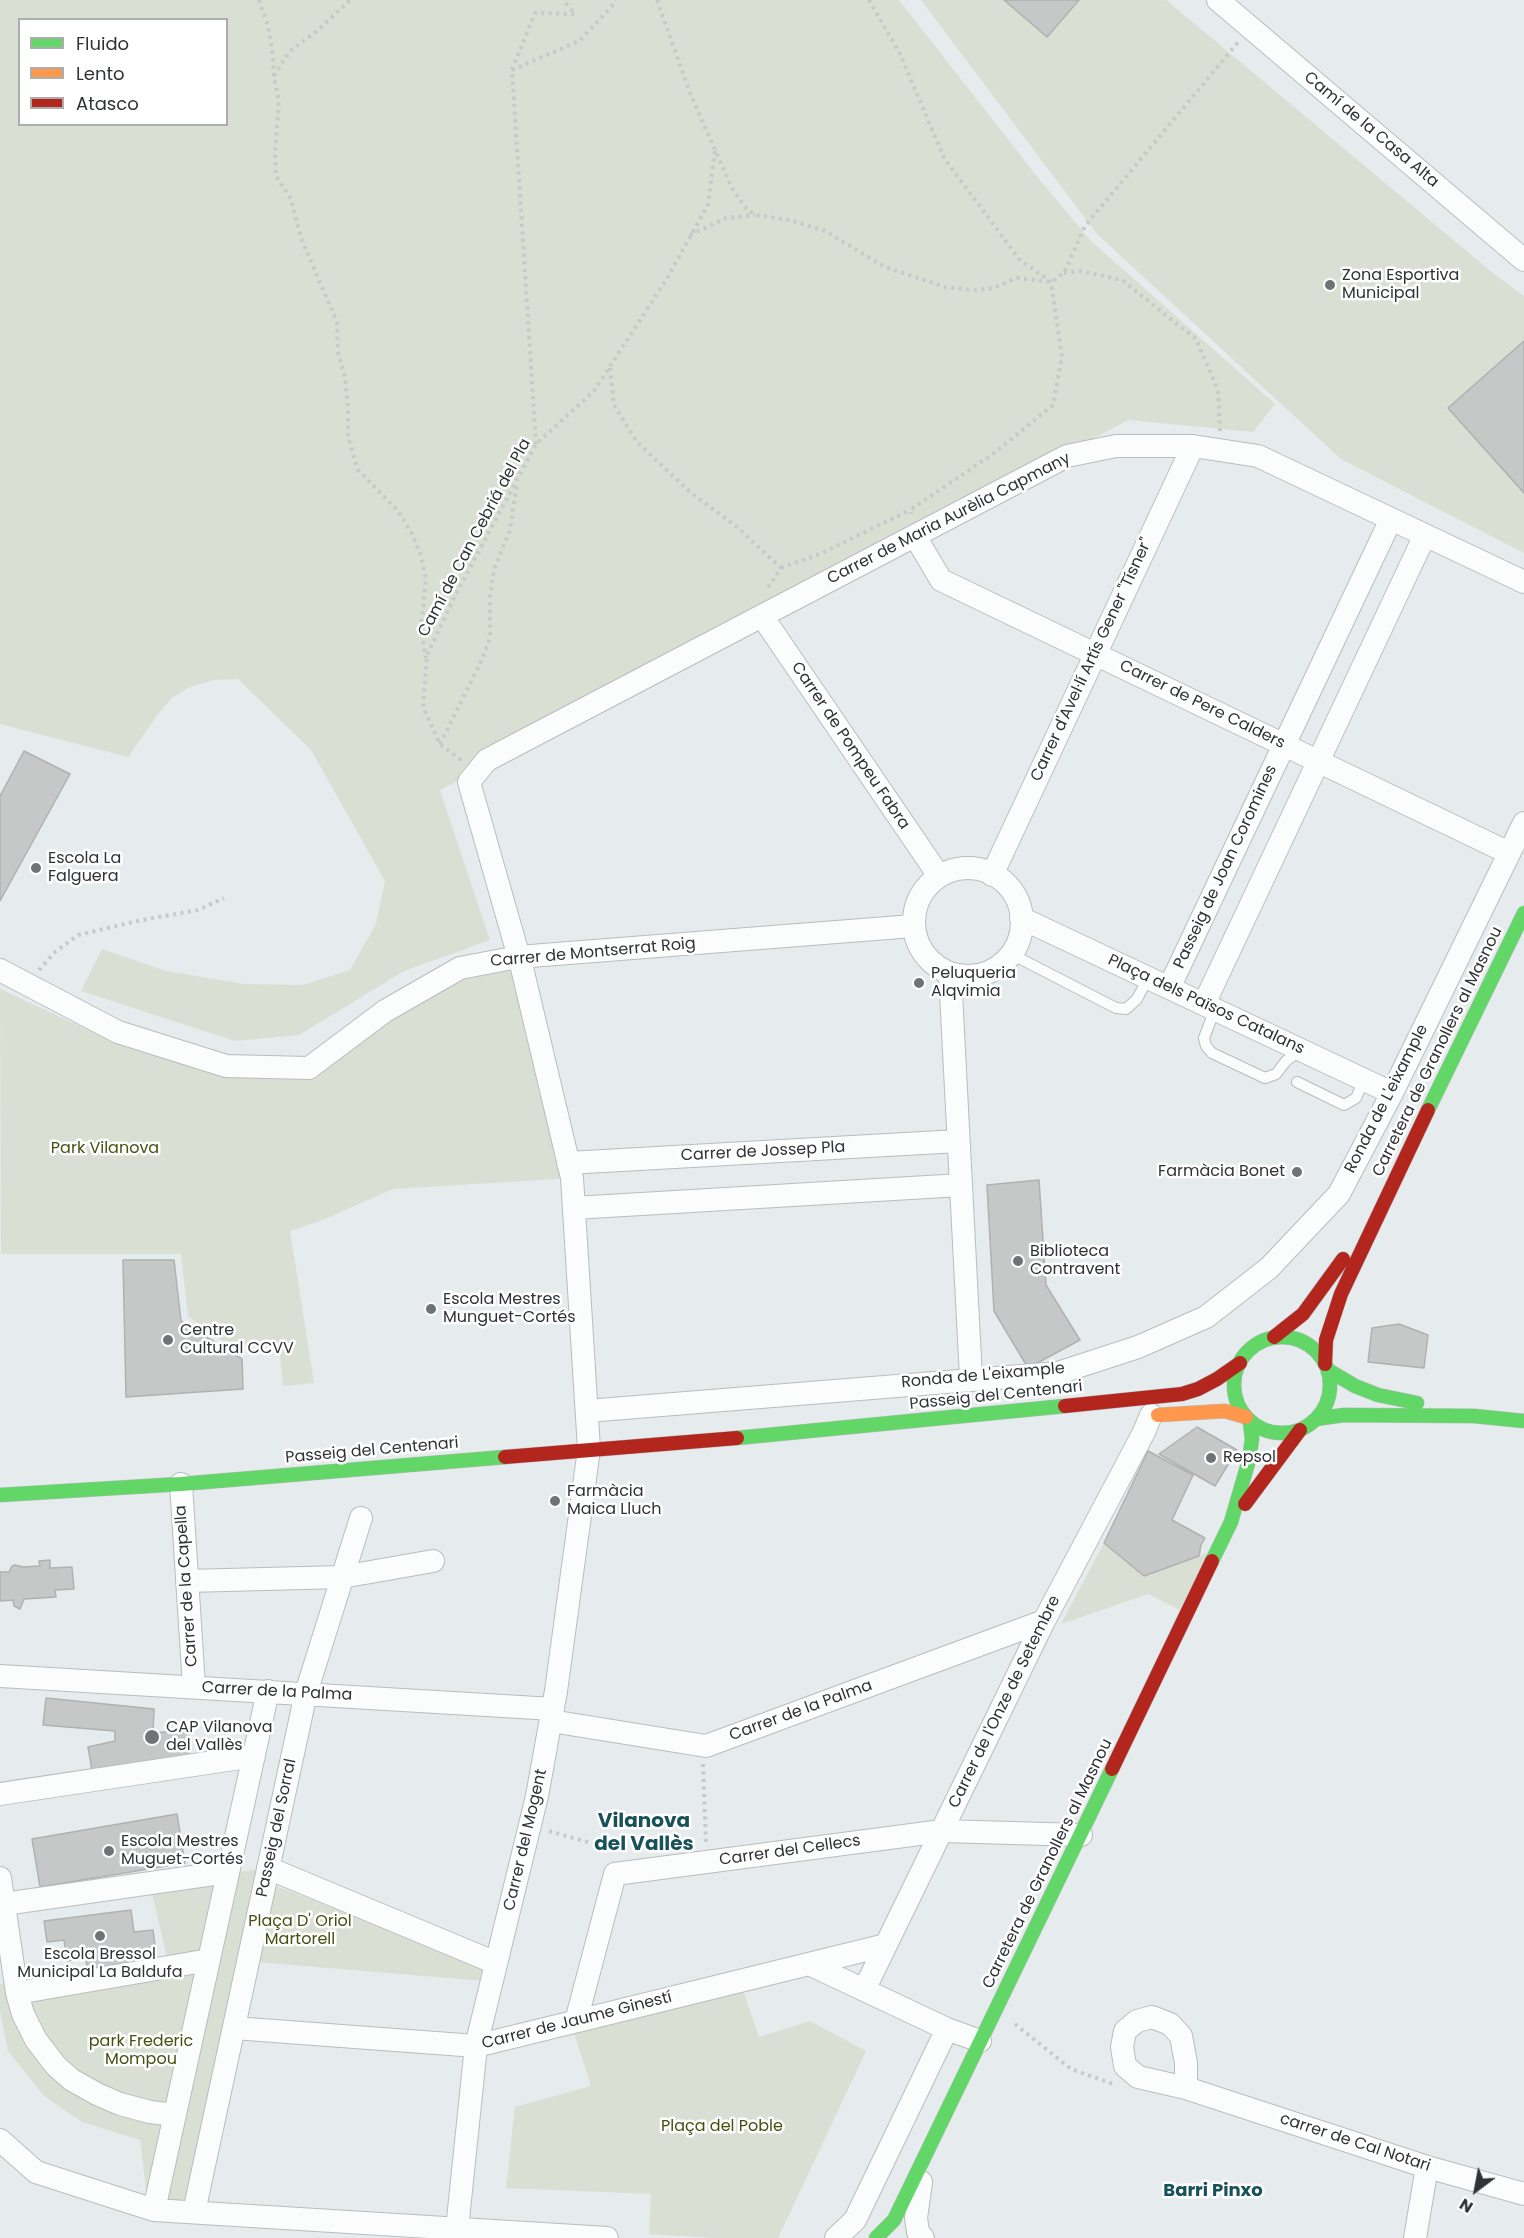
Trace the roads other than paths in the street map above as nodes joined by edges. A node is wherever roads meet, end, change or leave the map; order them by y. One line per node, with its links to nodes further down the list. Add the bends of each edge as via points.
1 (1218, 0): 2 (street, Camí de la Casa Alta)
2 (1524, 261)
3 (1193, 446): 4 (street, Carrer de Maria Aurèlia Capmany, via 1258,456); 5 (street, Carrer de Maria Aurèlia Capmany, via 1116,446 1067,456); 9 (street, Carrer d'Avel·lí Artís Gener "Tísner")
4 (1391, 519): 6 (street, Carrer de Maria Aurèlia Capmany); 10 (street, Passeig de Joan Coromines)
5 (915, 536): 8 (street, Carrer de Maria Aurèlia Capmany); 9 (street, Carrer de Pere Calders, via 941,580)
6 (1425, 536): 7 (street, Carrer de Maria Aurèlia Capmany); 11 (street)
7 (1524, 582)
8 (763, 605): 12 (street, Carrer de Maria Aurèlia Capmany, via 487,760); 16 (street, Carrer de Pompeu Fabra)
9 (1096, 653): 10 (street, Carrer de Pere Calders); 15 (street, Carrer d'Avel·lí Artís Gener "Tísner")
10 (1284, 745): 11 (street, Carrer de Pere Calders); 24 (street, Passeig de Joan Coromines)
11 (1318, 762): 14 (street, Carrer de Pere Calders); 25 (street)
12 (473, 777): 21 (street, Carrer del Mogent)
13 (1524, 823): 14 (street, Ronda de L'eixample)
14 (1509, 853): 29 (street, Ronda de L'eixample)
15 (992, 875): 16 (street, via 971,868); 18 (street, via 1012,892)
16 (939, 876): 19 (street, via 920,898)
17 (1524, 913): 33 (main road, Carretera de Granollers al Masnou)
18 (1021, 918): 20 (street, via 1021,932); 24 (street, Plaça dels Països Catalans)
19 (913, 926): 21 (street, Carrer de Montserrat Roig); 23 (street, via 928,960)
20 (1011, 954): 23 (street, via 987,973 969,977); 24 (lane, via 1116,1008 1126,1009)
21 (519, 957): 22 (street, Carrer de Montserrat Roig, via 460,968 385,1011 309,1068 226,1066 118,1032); 31 (street, Carrer del Mogent)
22 (0, 970)
23 (950, 974): 30 (street)
24 (1159, 983): 25 (street, Plaça dels Països Catalans)
25 (1210, 1007): 26 (street, Plaça dels Països Catalans); 26 (lane, via 1204,1038 1212,1053 1265,1078 1276,1074)
26 (1301, 1050): 27 (street, Plaça dels Països Catalans)
27 (1364, 1080): 28 (lane, via 1356,1098 1344,1105); 29 (street, Plaça dels Països Catalans)
28 (1297, 1082)
29 (1392, 1093): 38 (street, Ronda de L'eixample, via 1339,1194 1269,1268 1206,1317 1138,1347 1058,1373)
30 (958, 1141): 31 (street, Carrer de Jossep Pla); 32 (street)
31 (568, 1163): 34 (street, Carrer del Mogent)
32 (961, 1185): 34 (street); 38 (street)
33 (1382, 1205): 35 (main road, Carretera de Granollers al Masnou, via 1303,1314); 37 (main road, Carretera de Granollers al Masnou, via 1333,1316 1326,1340)
34 (574, 1208): 39 (street, Carrer del Mogent)
35 (1274, 1337): 36 (main road, via 1254,1346); 37 (main road, via 1308,1344)
36 (1240, 1363): 42 (main road, via 1235,1395); 47 (main road, Passeig del Centenari, via 1217,1379 1182,1394)
37 (1327, 1367): 41 (main road, via 1355,1386 1378,1395); 43 (main road, via 1327,1402)
38 (971, 1378): 39 (street, Ronda de L'eixample)
39 (587, 1411): 48 (street, Carrer del Mogent)
40 (1145, 1416): 42 (main road, via 1225,1411); 56 (street, Carrer de l'Onze de Setembre, via 1144,1432)
41 (1473, 1416): 43 (main road, via 1344,1415); 44 (main road)
42 (1248, 1419): 46 (main road, via 1271,1433); 52 (main road, Carretera de Granollers al Masnou, via 1252,1439 1249,1460)
43 (1316, 1419): 46 (main road)
44 (1524, 1421)
45 (1027, 1424): 47 (main road, Passeig del Centenari, via 852,1436)
46 (1300, 1430): 52 (main road, Carretera de Granollers al Masnou)
47 (747, 1437): 48 (main road, Passeig del Centenari)
48 (590, 1449): 49 (main road, Passeig del Centenari); 61 (street, Carrer del Mogent)
49 (181, 1484): 50 (main road, Passeig del Centenari); 55 (street, Carrer de la Capella)
50 (0, 1495)
51 (361, 1518): 54 (street, Passeig del Sorral)
52 (1231, 1522): 65 (main road, Carretera de Granollers al Masnou)
53 (433, 1561): 54 (street)
54 (342, 1578): 55 (street); 60 (street, Passeig del Sorral)
55 (187, 1581): 58 (street, Carrer de la Capella)
56 (1044, 1621): 61 (street, Carrer de la Palma, via 706,1746); 64 (street, Carrer de l'Onze de Setembre)
57 (0, 1676): 58 (street, Carrer de la Palma)
58 (194, 1687): 59 (street, Carrer de la Palma)
59 (268, 1691): 60 (street, Carrer de la Palma); 62 (street)
60 (306, 1693): 61 (street, Carrer de la Palma); 66 (street, Passeig del Sorral)
61 (552, 1715): 72 (street, Carrer del Mogent)
62 (254, 1756): 63 (street); 67 (street)
63 (0, 1794)
64 (942, 1830): 65 (street, Carrer del Cellecs); 70 (street, Carrer de l'Onze de Setembre); 76 (street, Carrer del Cellecs, via 615,1874)
65 (1081, 1835): 79 (main road, Carretera de Granollers al Masnou)
66 (268, 1868): 72 (street); 77 (street, Passeig del Sorral)
67 (228, 1872): 69 (street); 71 (street)
68 (0, 1878): 69 (street)
69 (4, 1904): 75 (street)
70 (886, 1945): 73 (street, Carrer de Jaume Ginestí); 74 (street, Carrer de l'Onze de Setembre)
71 (209, 1960): 75 (street); 82 (street)
72 (496, 1963): 80 (street, Carrer del Mogent)
73 (809, 1964): 74 (street); 76 (street, Carrer de Jaume Ginestí)
74 (864, 1990): 78 (street)
75 (17, 1993): 82 (street, via 36,2040 72,2080 120,2104)
76 (576, 2021): 80 (street, Carrer de Jaume Ginestí)
77 (234, 2028): 80 (street, Carrer de Jaume Ginestí); 88 (street, Passeig del Sorral)
78 (947, 2029): 79 (street); 92 (street, via 855,2220)
79 (980, 2041): 84 (main road, Carretera de Granollers al Masnou)
80 (476, 2046): 90 (street, Carrer del Mogent)
81 (1186, 2088): 81 (street, carrer de Cal Notari, via 1138,2078 1125,2066 1125,2031 1137,2021 1152,2017 1170,2024 1181,2036); 85 (street, carrer de Cal Notari)
82 (175, 2115): 87 (street)
83 (0, 2140): 87 (street, via 36,2172)
84 (929, 2149): 89 (main road, Carretera de Granollers al Masnou); 95 (street, via 916,2218)
85 (1427, 2167): 86 (street, carrer de Cal Notari); 96 (street)
86 (1524, 2194)
87 (154, 2210): 88 (street)
88 (194, 2212): 90 (street)
89 (894, 2220): 93 (main road, Carretera de Granollers al Masnou); 94 (main road, Carretera de Granollers al Masnou)
90 (457, 2229): 91 (street)
91 (607, 2238)
92 (836, 2238)
93 (876, 2238)
94 (892, 2238)
95 (923, 2238)
96 (1415, 2238)

